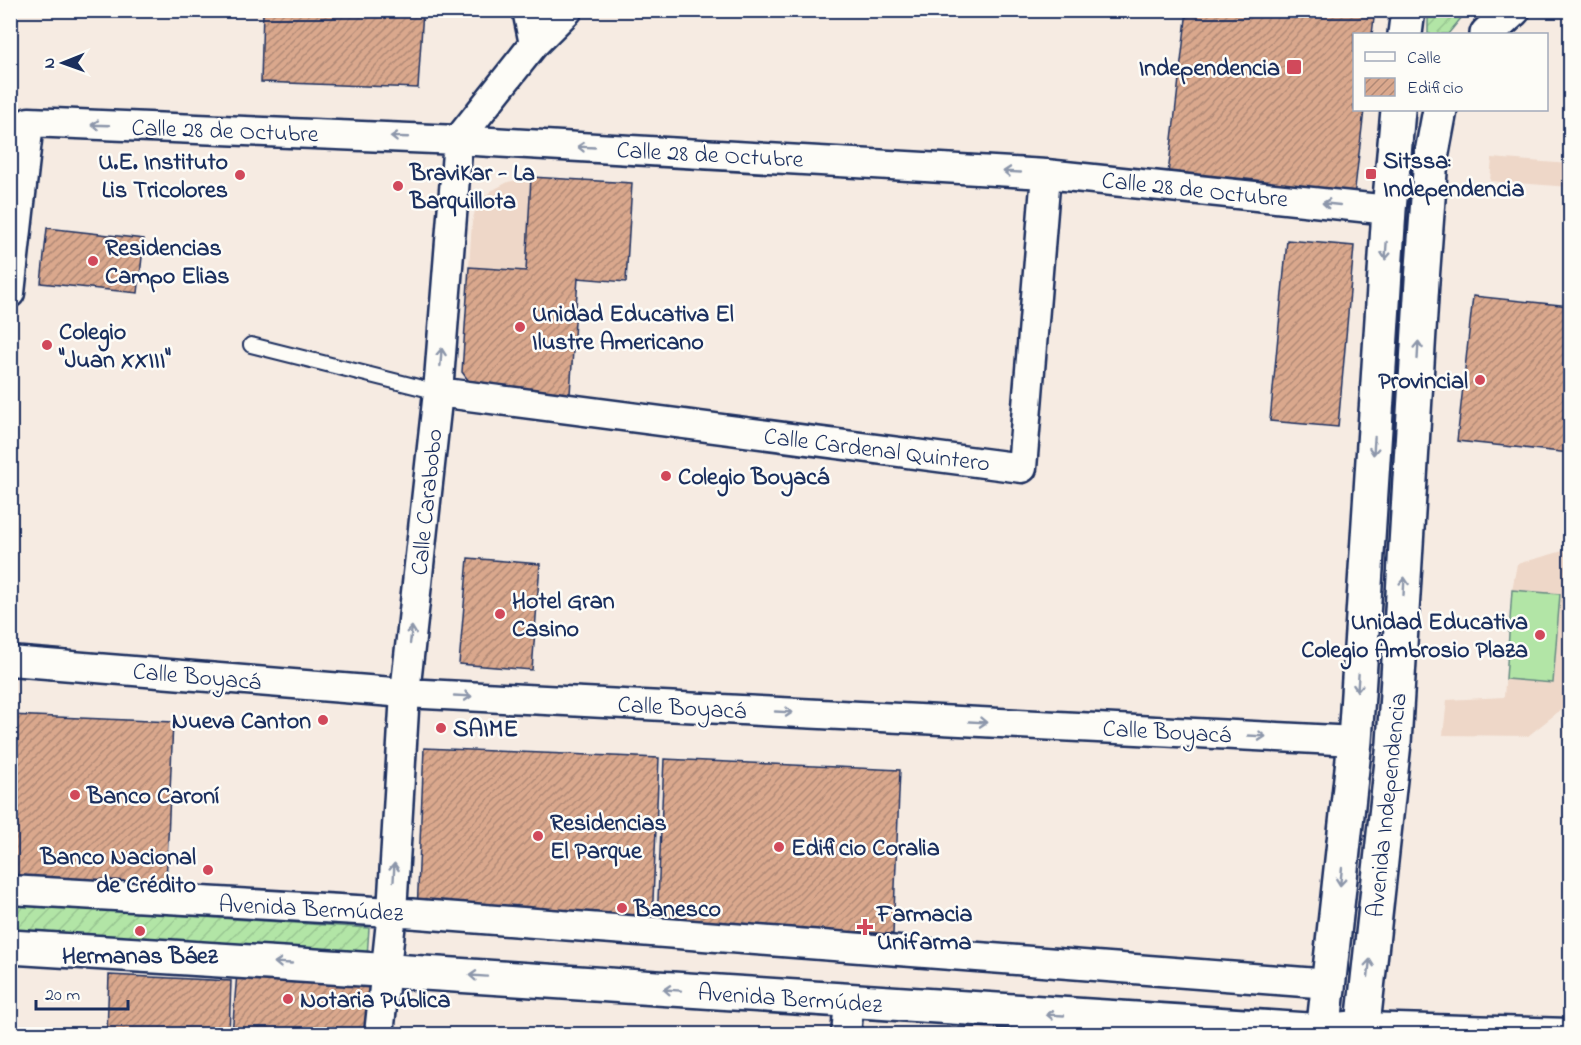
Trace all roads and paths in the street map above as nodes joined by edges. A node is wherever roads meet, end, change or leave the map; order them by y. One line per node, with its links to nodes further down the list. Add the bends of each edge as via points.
1 (527, 10): 7 (street)
2 (568, 10): 7 (street)
3 (1408, 10): 5 (street)
4 (1513, 10): 6 (street)
5 (1405, 33)
6 (1488, 33)
7 (534, 44): 10 (street)
8 (1398, 111): 12 (street, Avenida Independencia)
9 (1440, 111): 25 (street, Avenida Independencia, one-way to 9, via 1394,743 1431,158)
10 (458, 140): 11 (street, Calle 28 de Octubre, one-way to 10); 13 (street, Calle 28 de Octubre, one-way to 13, via 29,122); 15 (street, Calle Carabobo, one-way to 10)
11 (1046, 174): 12 (street, Calle 28 de Octubre, one-way to 11); 15 (street, Calle Cardenal Quintero, via 1022,468)
12 (1389, 210): 18 (street, Avenida Independencia, one-way to 18)
13 (10, 292)
14 (251, 345): 15 (lane)
15 (438, 392): 17 (street, Calle Carabobo, one-way to 15)
16 (10, 661): 17 (street, Calle Boyacá)
17 (405, 693): 18 (street, Calle Boyacá, one-way to 18); 20 (street, Calle Carabobo, one-way to 17)
18 (1354, 741): 23 (street, Avenida Independencia, one-way to 23)
19 (10, 890): 20 (street, Avenida Bermúdez)
20 (392, 912): 22 (street, Calle Carabobo); 23 (street, Avenida Bermúdez)
21 (10, 947): 22 (street, Avenida Bermúdez, one-way to 21)
22 (386, 969): 24 (street, Avenida Bermúdez, one-way to 22); 28 (street, Calle Carabobo)
23 (1330, 984): 26 (street, Avenida Independencia)
24 (848, 1019): 26 (street, Avenida Bermúdez, one-way to 24)
25 (1362, 1031): 26 (street, Avenida Bermúdez); 27 (street, Avenida Bermúdez)
26 (1323, 1033)
27 (1570, 1033)
28 (378, 1035)

